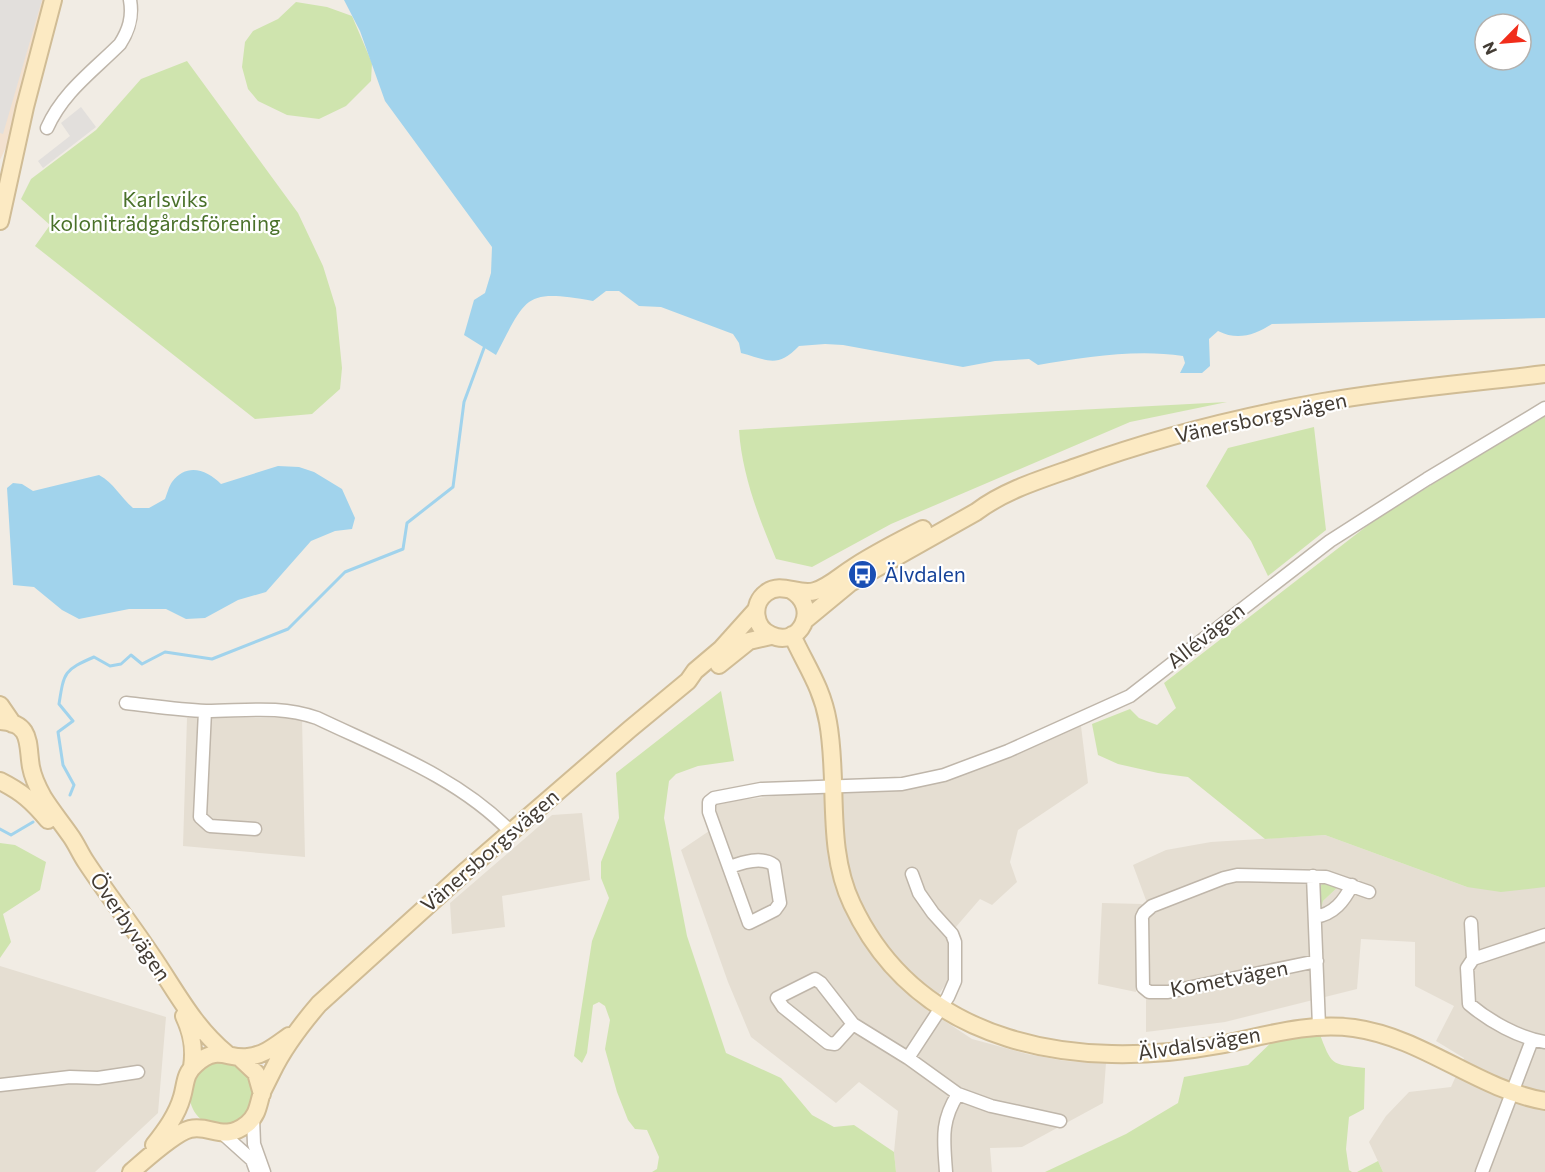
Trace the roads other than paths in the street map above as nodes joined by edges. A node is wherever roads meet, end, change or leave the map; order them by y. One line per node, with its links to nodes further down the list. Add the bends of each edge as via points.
1 (53, 0): 4 (main road)
2 (130, 0): 3 (street, via 132,16 120,44 67,94)
3 (47, 128)
4 (4, 177): 5 (main road)
5 (0, 221)
6 (1545, 374): 8 (main road, Vänersborgsvägen, via 1324,402 1236,420 1108,455)
7 (1545, 408): 21 (street, Allévägen, via 1330,541 1130,696 944,775 902,784)
8 (987, 503): 9 (main road, Vänersborgsvägen, via 896,543 815,591); 11 (main road, Vänersborgsvägen, via 850,583)
9 (791, 590): 10 (main road, Vänersborgsvägen, via 767,592); 11 (main road, via 804,603)
10 (756, 610): 13 (main road, via 759,625); 14 (main road, Vänersborgsvägen)
11 (804, 621): 12 (main road, Vänersborgsvägen)
12 (792, 635): 13 (main road, Vänersborgsvägen); 21 (main road, Älvdalsvägen, via 819,687 828,721)
13 (771, 636): 14 (main road, Vänersborgsvägen, via 749,640 725,661)
14 (688, 681): 23 (main road, Vänersborgsvägen)
15 (126, 703): 17 (street)
16 (0, 705): 18 (main road, Överbyvägen)
17 (205, 711): 22 (street, via 200,817 210,826); 23 (street, via 276,709 317,718 447,781 483,805)
18 (7, 722): 19 (main road, Överbyvägen, via 27,736)
19 (30, 758): 20 (main road, Överbyvägen, via 20,773); 24 (main road, Överbyvägen, via 40,791)
20 (0, 781): 24 (main road, Överbyvägen, via 32,801)
21 (834, 785): 25 (street, Allévägen, via 761,789 714,798 709,802 709,812); 38 (main road, Älvdalsvägen, via 838,854 851,902 882,956)
22 (255, 829)
23 (511, 832): 37 (main road, Vänersborgsvägen)
24 (85, 861): 33 (main road, Överbyvägen)
25 (730, 867): 25 (street, via 749,923 775,910 780,903 774,865 768,860)
26 (912, 874): 38 (street, via 919,893 955,942 955,981)
27 (1313, 876): 28 (street, Kometvägen); 30 (street, Kometvägen); 35 (street, Kometvägen, via 1237,875 1147,909 1142,917 1143,987 1149,992 1168,992)
28 (1352, 885): 29 (street, Kometvägen); 30 (street, via 1334,909)
29 (1369, 892)
30 (1315, 916): 35 (street, Kometvägen)
31 (1471, 922): 34 (street)
32 (1545, 935): 34 (street)
33 (154, 958): 36 (main road, Överbyvägen); 37 (main road, via 176,978 210,1028 235,1046 252,1047 273,1038)
34 (1473, 959): 42 (street, via 1467,968 1469,1004 1480,1014)
35 (1317, 962): 40 (street, Kometvägen)
36 (175, 993): 44 (main road, Överbyvägen, via 204,1033); 46 (main road, Överbyvägen, via 191,1031)
37 (319, 1004): 41 (main road, Vänersborgsvägen)
38 (940, 1008): 40 (main road, Älvdalsvägen, via 996,1035 1086,1053 1161,1053); 45 (street)
39 (853, 1024): 39 (street, via 815,979 777,998 828,1043 835,1044); 45 (street)
40 (1319, 1026): 49 (main road, Älvdalsvägen, via 1379,1033 1413,1045)
41 (299, 1028): 44 (main road, Vänersborgsvägen, via 260,1055); 50 (main road, Vänersborgsvägen)
42 (1532, 1040): 43 (street); 49 (street)
43 (1545, 1042)
44 (233, 1056): 46 (main road, Vänersborgsvägen, via 216,1054); 50 (main road, Överbyvägen, via 256,1073)
45 (908, 1058): 51 (street)
46 (192, 1067): 52 (main road)
47 (138, 1072): 48 (street)
48 (0, 1085)
49 (1511, 1093): 53 (main road, Älvdalsvägen); 62 (street)
50 (262, 1094): 54 (main road, Vänersborgsvägen)
51 (958, 1094): 55 (street, via 991,1106); 61 (street, via 946,1115)
52 (183, 1096): 56 (main road, via 188,1114); 58 (main road, via 174,1117)
53 (1545, 1101)
54 (253, 1118): 57 (main road, via 239,1129); 60 (street, via 254,1144)
55 (1060, 1121)
56 (202, 1127): 57 (main road); 58 (main road, via 175,1135)
57 (222, 1133): 59 (street, via 252,1160)
58 (137, 1167)
59 (257, 1172)
60 (264, 1172)
61 (945, 1172)
62 (1482, 1172)

